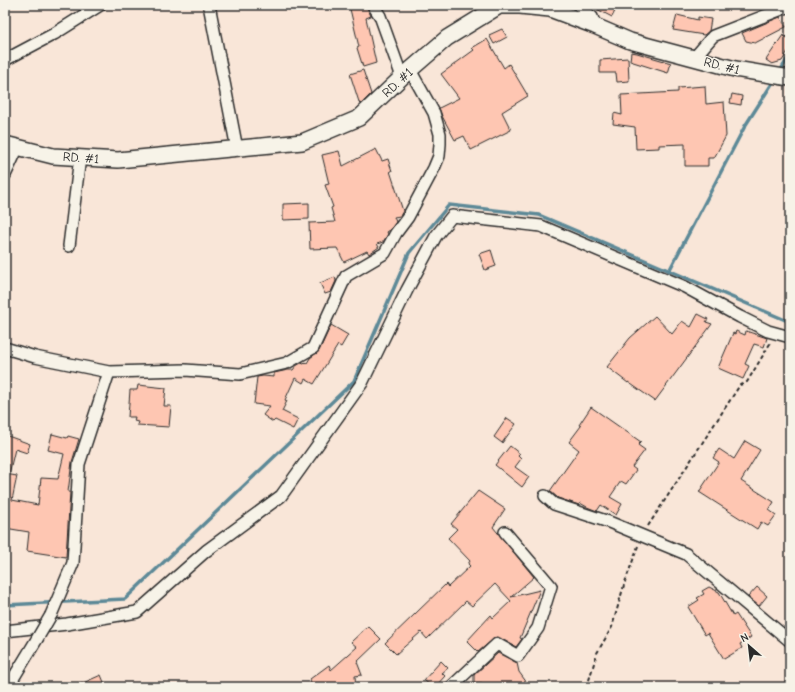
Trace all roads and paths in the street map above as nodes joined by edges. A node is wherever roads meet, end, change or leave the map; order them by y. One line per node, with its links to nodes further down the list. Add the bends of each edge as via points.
1 (100, 5): 8 (street, via 54,34)
2 (209, 5): 12 (street)
3 (373, 5): 9 (street)
4 (579, 5): 6 (street, via 592,17)
5 (790, 6): 7 (street, via 713,36)
6 (595, 26): 7 (main road, RD. #1, via 630,41); 9 (main road, RD. #1, via 550,9 499,6 447,38)
7 (694, 58): 10 (main road, RD. #1, via 735,69)
8 (5, 60)
9 (406, 74): 12 (main road, RD. #1, via 359,118 302,142); 19 (street, via 434,113 440,134 439,156 408,217 385,253 346,276 313,348 287,363 240,374 185,370)
10 (784, 77)
11 (12, 145): 13 (main road, RD. #1, via 53,156); 14 (street)
12 (237, 149): 13 (main road, RD. #1, via 118,160)
13 (80, 157): 15 (street)
14 (5, 174)
15 (69, 246)
16 (776, 333): 17 (street); 22 (path, via 747,382 740,385); 23 (street, via 685,287 541,226 452,216 436,236 410,283 362,383 281,496 206,551 137,612)
17 (790, 337)
18 (5, 348): 19 (street, via 35,357)
19 (109, 372): 25 (street, bridge, via 79,464 73,563 51,613)
20 (545, 496): 22 (street, via 554,504)
21 (505, 532): 26 (street, via 550,586 538,628 518,656 497,644)
22 (642, 535): 24 (street, via 686,554); 27 (path, via 612,627 597,654)
23 (5, 631)
24 (790, 641)
25 (8, 687)
26 (450, 687)
27 (587, 687)

